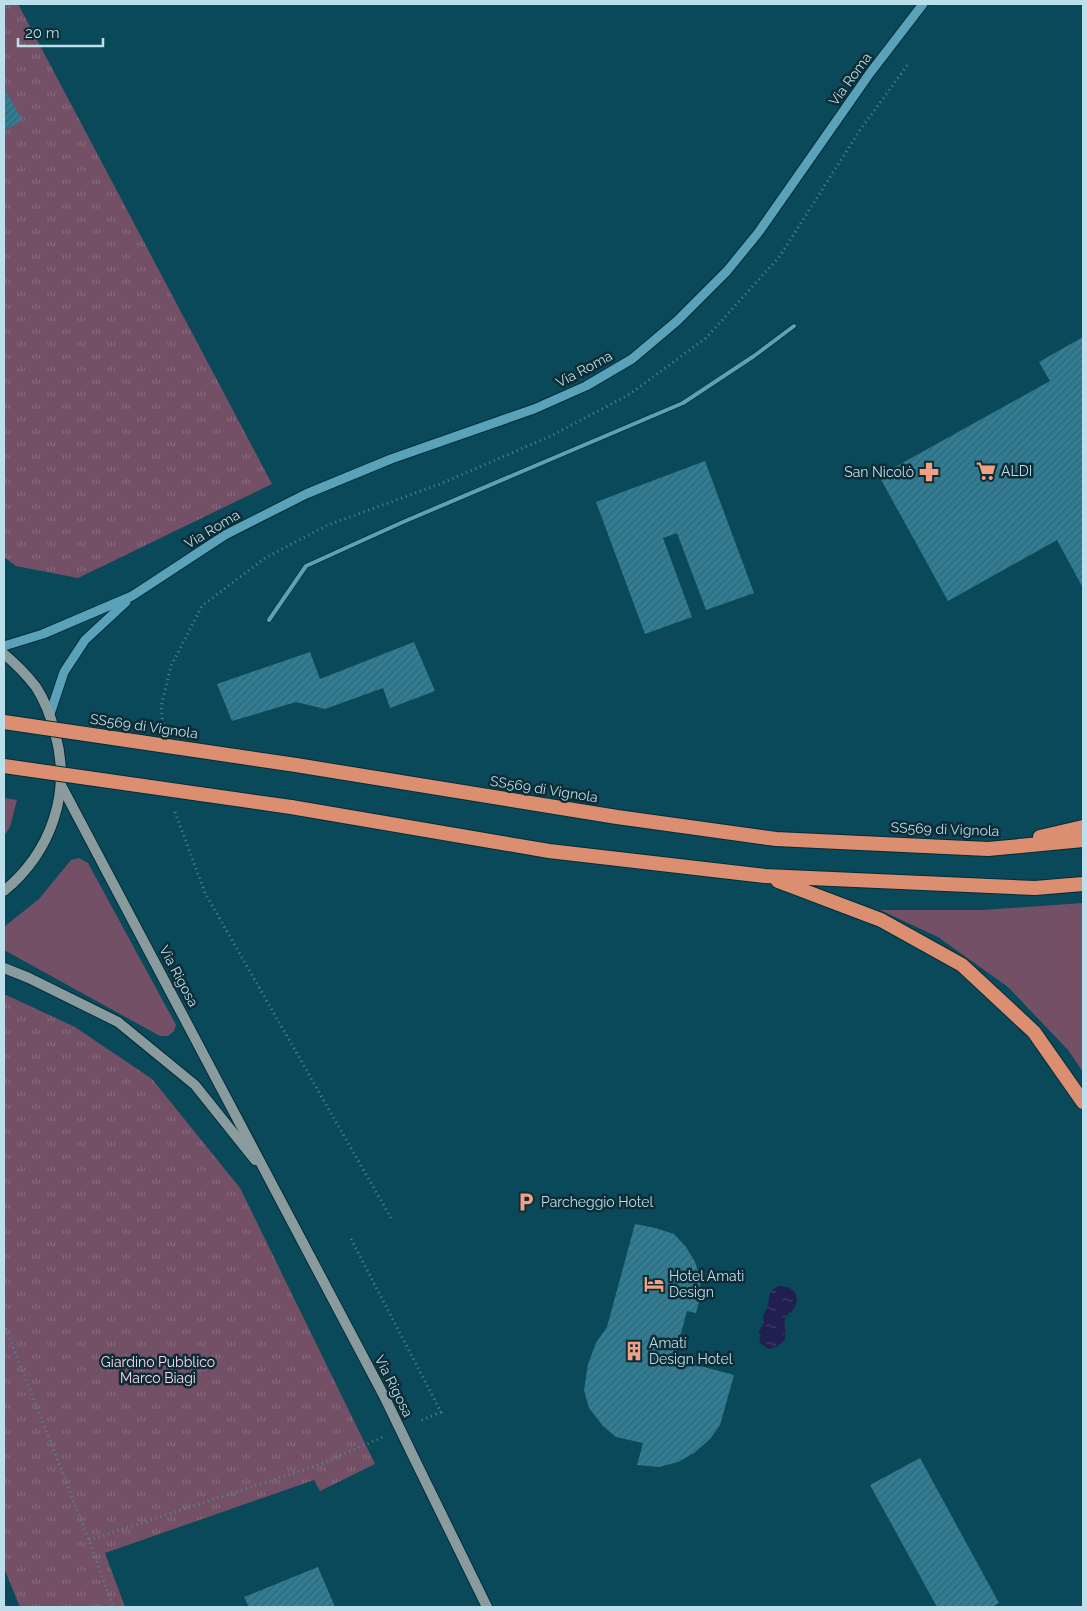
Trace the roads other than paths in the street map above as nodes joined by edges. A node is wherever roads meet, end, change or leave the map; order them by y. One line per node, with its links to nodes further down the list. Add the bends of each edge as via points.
1 (923, 4): 3 (street, Via Roma, via 741,255 677,321 632,359 586,386 534,410 391,459 306,494 225,535)
2 (794, 326): 4 (lane, via 682,403 306,566)
3 (132, 596): 5 (street, Via Roma, via 43,634); 7 (street, Via Roma, via 85,640 64,672)
4 (269, 620)
5 (4, 646)
6 (4, 654): 7 (main road, via 37,688)
7 (50, 714): 10 (main road, via 60,751)
8 (4, 722): 13 (highway, SS569 di Vignola, bridge, via 776,839)
9 (4, 766): 14 (highway, bridge, via 291,807 549,851)
10 (61, 784): 16 (main road, via 56,816 42,848 19,879); 19 (main road, Via Rigosa)
11 (1083, 827): 13 (highway)
12 (1083, 840): 13 (highway, SS569 di Vignola)
13 (988, 849)
14 (765, 876): 15 (highway, via 1035,888); 18 (highway, via 881,920 962,965 1034,1032)
15 (1083, 884)
16 (4, 891)
17 (4, 968): 19 (main road, Via Rigosa, via 118,1022 195,1085)
18 (1083, 1102)
19 (271, 1180): 20 (main road, Via Rigosa, bridge)
20 (487, 1607)

